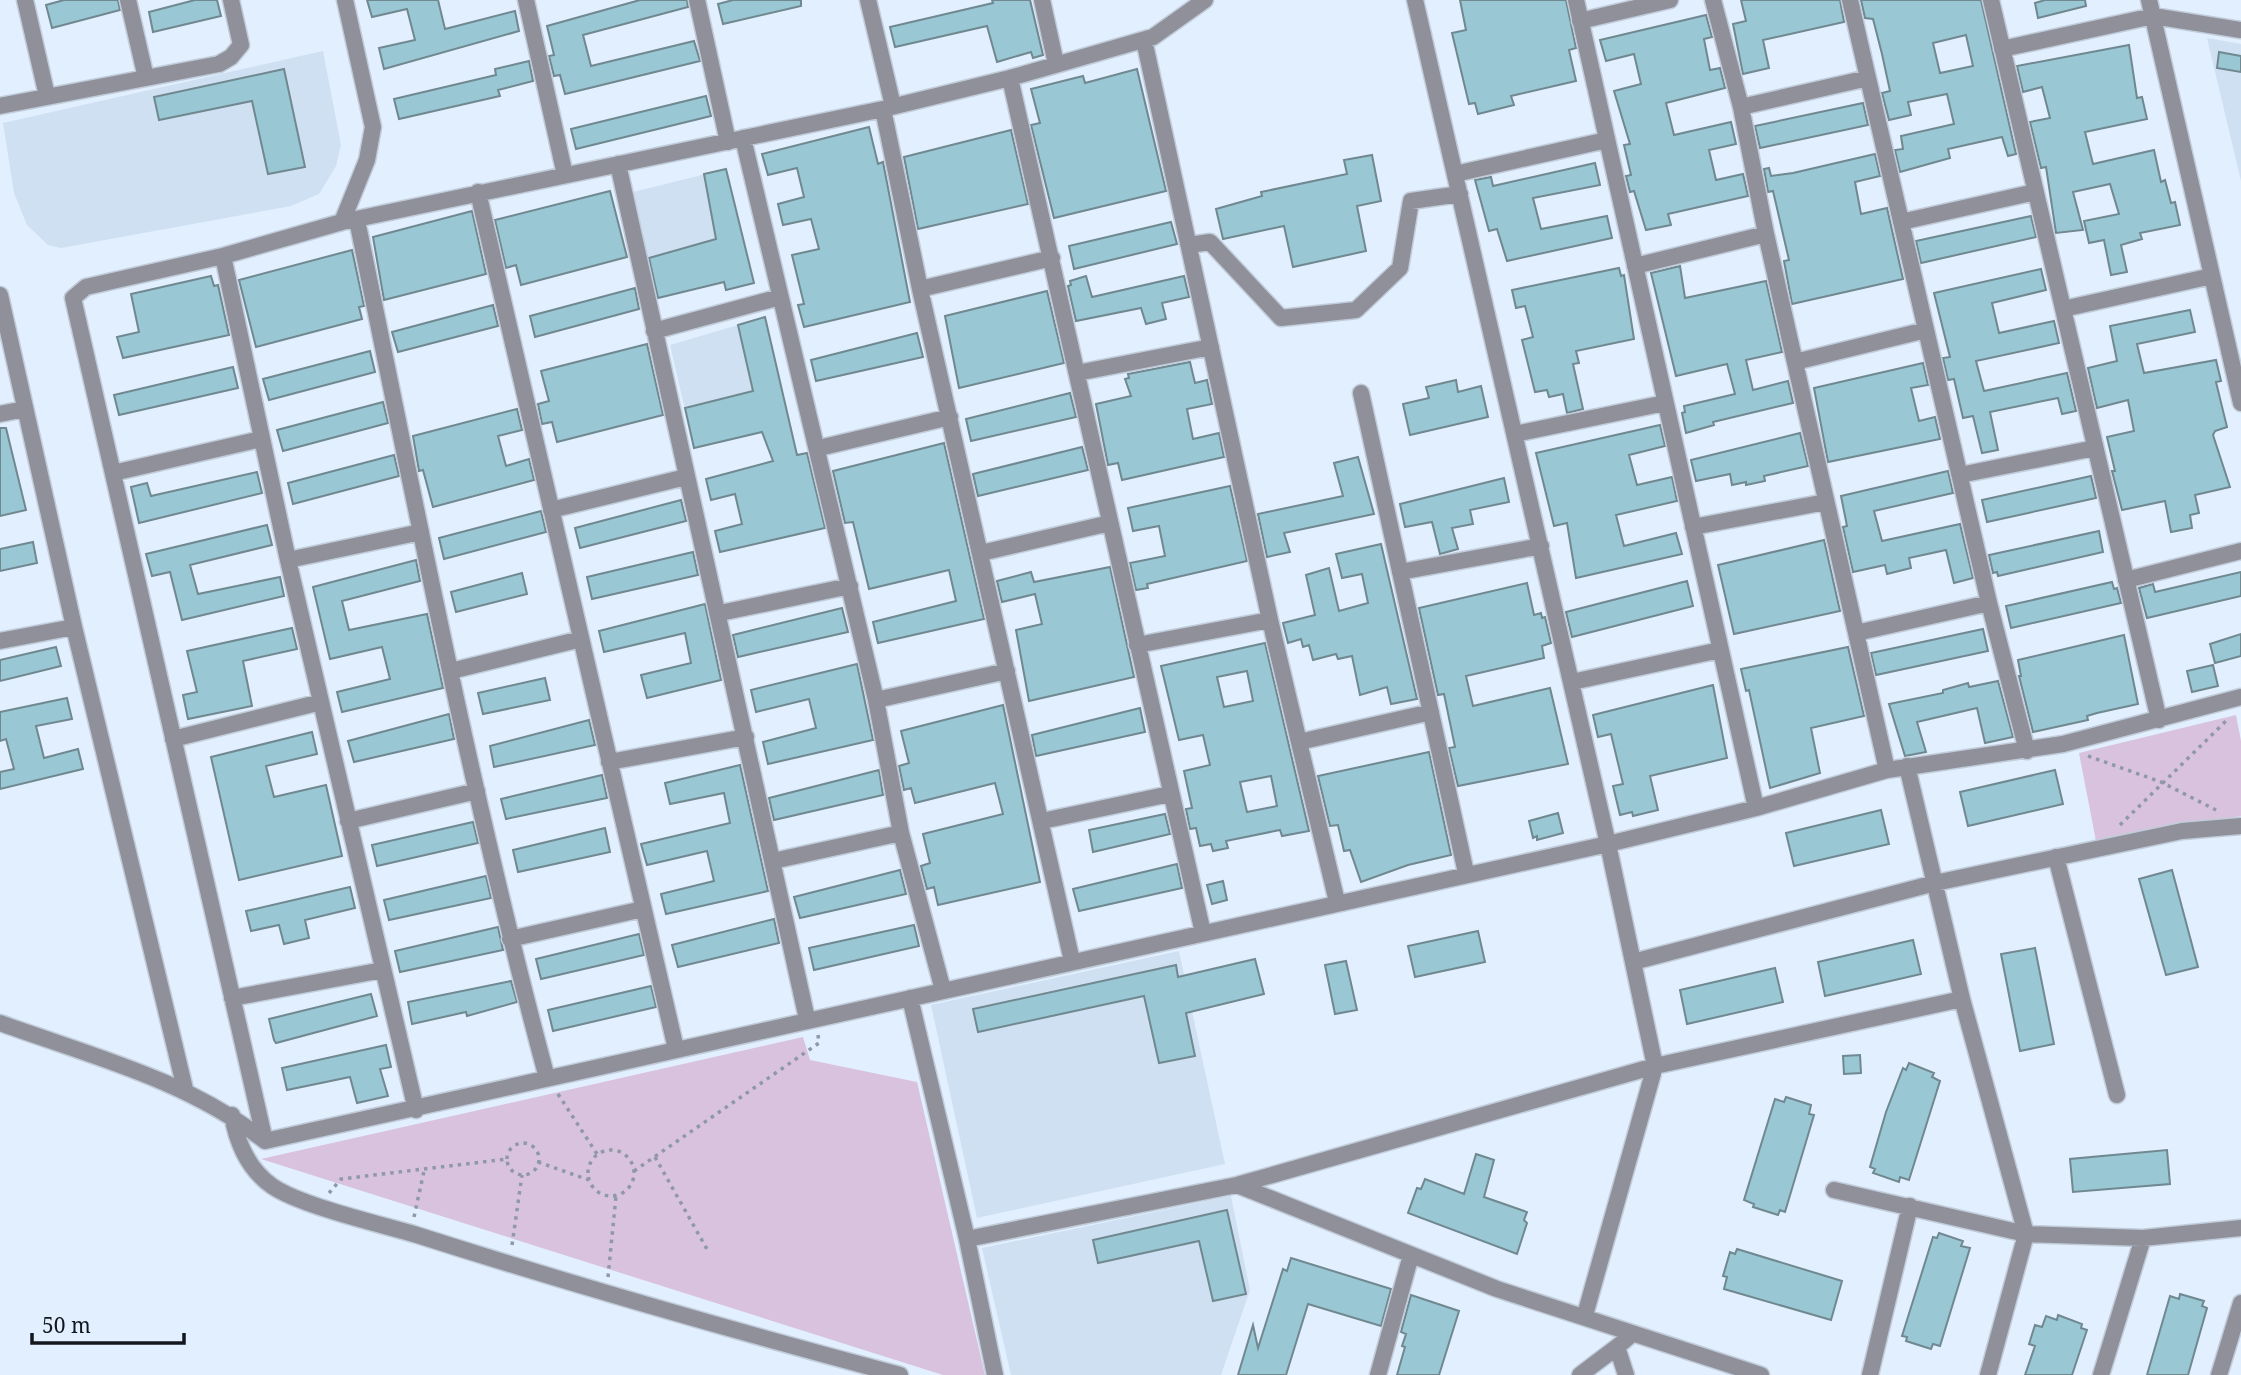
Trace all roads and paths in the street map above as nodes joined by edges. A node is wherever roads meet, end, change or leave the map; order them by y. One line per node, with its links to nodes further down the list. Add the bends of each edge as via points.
1 (25, 0): 25 (street)
2 (128, 0): 22 (street)
3 (230, 0): 22 (street, via 241,45 232,57 219,64)
4 (345, 0): 37 (street, via 373,127)
5 (526, 0): 33 (street)
6 (697, 0): 29 (street)
7 (868, 0): 28 (street)
8 (1042, 0): 21 (street)
9 (1205, 0): 19 (street)
10 (1415, 0): 32 (street)
11 (1576, 0): 17 (street)
12 (1670, 0): 17 (street)
13 (1713, 0): 27 (street)
14 (1850, 0): 24 (street)
15 (1991, 0): 20 (street)
16 (2151, 8): 18 (street); 20 (street); 44 (street)
17 (1580, 21): 30 (street)
18 (2241, 30)
19 (1144, 40): 21 (street); 40 (street)
20 (2002, 49): 35 (street)
21 (1056, 64): 23 (street)
22 (146, 78): 25 (street)
23 (1010, 78): 28 (street); 42 (street)
24 (1868, 78): 27 (street); 38 (street)
25 (47, 96): 26 (street)
26 (0, 106)
27 (1741, 107): 39 (street)
28 (888, 108): 29 (street); 45 (street)
29 (736, 140): 31 (street); 47 (street)
30 (1607, 140): 32 (street); 43 (street)
31 (618, 164): 33 (street); 50 (street)
32 (1455, 174): 36 (street)
33 (565, 175): 34 (street)
34 (478, 192): 37 (street); 68 (street)
35 (2035, 192): 38 (street); 48 (street)
36 (1460, 194): 40 (street, via 1411,201 1400,268 1356,310 1282,318 1210,242); 60 (street)
37 (350, 221): 41 (street); 71 (street)
38 (1901, 222): 49 (street)
39 (1766, 234): 43 (street); 52 (street)
40 (1189, 245): 51 (street)
41 (223, 256): 61 (street); 64 (street, via 86,287 73,298)
42 (1052, 258): 45 (street); 53 (street)
43 (1635, 266): 55 (street)
44 (2212, 276): 48 (street); 56 (street)
45 (920, 289): 59 (street)
46 (0, 295): 57 (street)
47 (779, 297): 50 (street); 62 (street)
48 (2063, 309): 63 (street)
49 (1926, 330): 52 (street); 65 (street)
50 (654, 331): 66 (street)
51 (1211, 347): 53 (street); 81 (street)
52 (1795, 362): 67 (street)
53 (1077, 373): 69 (street)
54 (1360, 393): 76 (street)
55 (1665, 403): 60 (street); 70 (street)
56 (2241, 403)
57 (25, 409): 58 (street); 82 (street)
58 (0, 414)
59 (950, 417): 62 (street); 74 (street)
60 (1515, 433): 72 (street)
61 (261, 439): 64 (street); 75 (street)
62 (819, 448): 78 (street)
63 (2095, 448): 65 (street); 77 (street)
64 (113, 473): 98 (street)
65 (1960, 475): 79 (street)
66 (686, 477): 68 (street); 80 (street)
67 (1826, 502): 70 (street); 83 (street)
68 (551, 510): 84 (street)
69 (1110, 523): 74 (street); 86 (street)
70 (1693, 527): 87 (street)
71 (421, 532): 75 (street); 88 (street)
72 (1541, 546): 76 (street); 90 (street)
73 (2241, 551): 77 (street)
74 (981, 553): 89 (street)
75 (288, 560): 93 (street)
76 (1400, 572): 94 (street)
77 (2126, 580): 96 (street)
78 (850, 586): 80 (street); 92 (street)
79 (1989, 603): 83 (street); 100 (street)
80 (720, 613): 97 (street)
81 (1270, 620): 86 (street); 99 (street)
82 (74, 627): 85 (street); 136 (street)
83 (1856, 633): 104 (street)
84 (581, 639): 88 (street); 102 (street)
85 (0, 641)
86 (1137, 645): 107 (street)
87 (1720, 650): 90 (street); 108 (street)
88 (451, 671): 106 (street)
89 (1007, 671): 92 (street); 111 (street)
90 (1572, 682): 114 (street)
91 (2241, 697): 96 (street)
92 (876, 700): 113 (street)
93 (321, 702): 98 (street); 110 (street)
94 (1431, 712): 99 (street); 118 (street)
95 (2231, 716): 105 (path)
96 (2159, 720): 100 (street)
97 (746, 737): 102 (street); 117 (street)
98 (173, 739): 128 (street)
99 (1299, 743): 120 (street)
100 (2027, 751): 103 (street)
101 (2079, 753): 105 (path)
102 (609, 762): 121 (street)
103 (1907, 766): 104 (street); 119 (street)
104 (1886, 770): 108 (street)
105 (2161, 782): 109 (path); 115 (path)
106 (477, 791): 110 (street); 123 (street)
107 (1170, 793): 111 (street); 122 (street)
108 (1756, 808): 114 (street)
109 (2218, 811)
110 (348, 821): 126 (street)
111 (1042, 821): 124 (street)
112 (2241, 826): 115 (street, via 2182,831)
113 (901, 833): 117 (street); 127 (street)
114 (1608, 844): 118 (street); 125 (street)
115 (2096, 849): 116 (street)
116 (2056, 858): 119 (street); 137 (street)
117 (773, 861): 131 (street)
118 (1466, 873): 120 (street)
119 (1936, 883): 125 (street); 130 (street)
120 (1337, 902): 122 (street)
121 (643, 909): 123 (street); 133 (street)
122 (1203, 933): 124 (street)
123 (510, 939): 135 (street)
124 (1072, 961): 127 (street)
125 (1633, 962): 134 (street)
126 (383, 970): 128 (street); 138 (street)
127 (943, 990): 129 (street)
128 (232, 998): 140 (street)
129 (910, 998): 131 (street); 158 (street)
130 (1962, 999): 134 (street); 156 (street)
131 (812, 1018): 133 (street); 142 (path, via 819,1043)
132 (0, 1023): 136 (street)
133 (676, 1049): 135 (street)
134 (1655, 1066): 149 (street); 164 (street)
135 (547, 1078): 138 (street); 141 (path)
136 (185, 1089): 139 (street)
137 (2117, 1095)
138 (416, 1110): 140 (street)
139 (232, 1115): 140 (street); 152 (street, via 241,1149 254,1171 274,1188)
140 (265, 1141)
141 (597, 1154): 146 (path, via 617,1150 628,1158); 148 (path, via 589,1166)
142 (655, 1157): 146 (path); 159 (path)
143 (507, 1159): 144 (path, via 514,1145 524,1143 534,1147); 145 (path); 147 (path, via 513,1172)
144 (538, 1163): 147 (path, via 531,1173); 148 (path)
145 (424, 1171): 152 (path, via 341,1179); 155 (path)
146 (634, 1171): 151 (path, via 628,1189)
147 (522, 1175): 161 (path)
148 (589, 1180): 151 (path, via 597,1191)
149 (1237, 1185): 158 (street); 160 (street)
150 (1834, 1190): 153 (street)
151 (616, 1196): 162 (path)
152 (319, 1205): 155 (street)
153 (1910, 1206): 156 (street); 173 (street)
154 (2241, 1228): 157 (street)
155 (410, 1233): 161 (street)
156 (2026, 1234): 157 (street); 174 (street)
157 (2143, 1238): 175 (street)
158 (967, 1239): 168 (street)
159 (708, 1251)
160 (1411, 1255): 164 (street, via 1497,1289); 169 (street)
161 (509, 1265): 162 (street)
162 (607, 1292): 167 (street)
163 (2241, 1303): 176 (street)
164 (1585, 1315): 165 (street)
165 (1632, 1334): 166 (street); 172 (street)
166 (1617, 1347): 170 (street); 171 (street)
167 (900, 1375)
168 (995, 1375)
169 (1378, 1375)
170 (1580, 1375)
171 (1626, 1375)
172 (1761, 1375)
173 (1870, 1375)
174 (1988, 1375)
175 (2101, 1375)
176 (2219, 1375)

